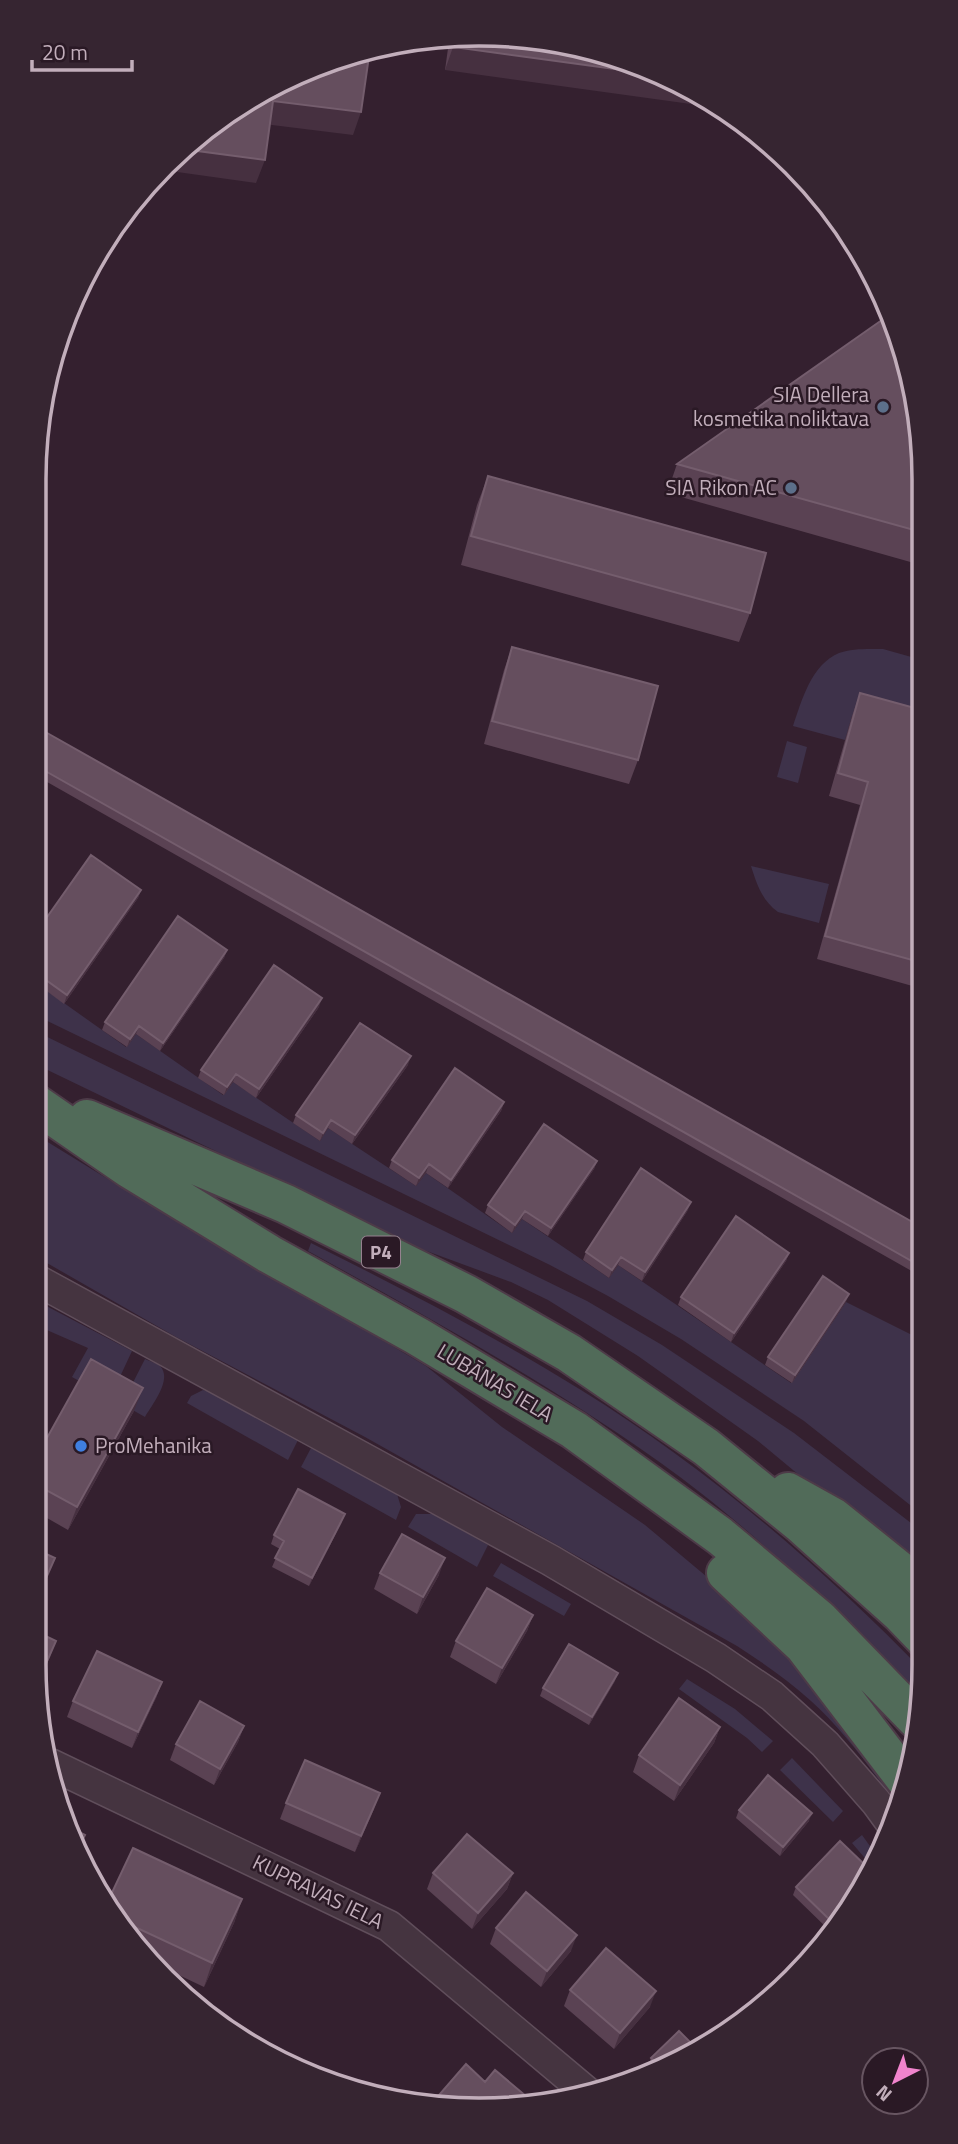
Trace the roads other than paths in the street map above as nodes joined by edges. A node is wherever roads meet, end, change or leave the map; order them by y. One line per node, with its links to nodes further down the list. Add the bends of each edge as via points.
1 (46, 1104): 5 (highway, LUBĀNAS IELA / P4, via 286,1204 466,1294 569,1353)
2 (46, 1108): 4 (highway, LUBĀNAS IELA / P4, via 200,1212)
3 (46, 1285): 11 (street, via 550,1560 716,1658 772,1696 825,1744)
4 (574, 1430): 8 (highway, LUBĀNAS IELA / P4, via 720,1536 809,1611); 10 (highway, via 804,1646)
5 (706, 1447): 6 (highway, via 833,1517); 7 (highway, LUBĀNAS IELA / P4, via 802,1525)
6 (912, 1581)
7 (912, 1625)
8 (910, 1713)
9 (58, 1768): 12 (street, KUPRAVAS IELA, via 389,1926)
10 (899, 1771)
11 (885, 1815)
12 (580, 2086)

